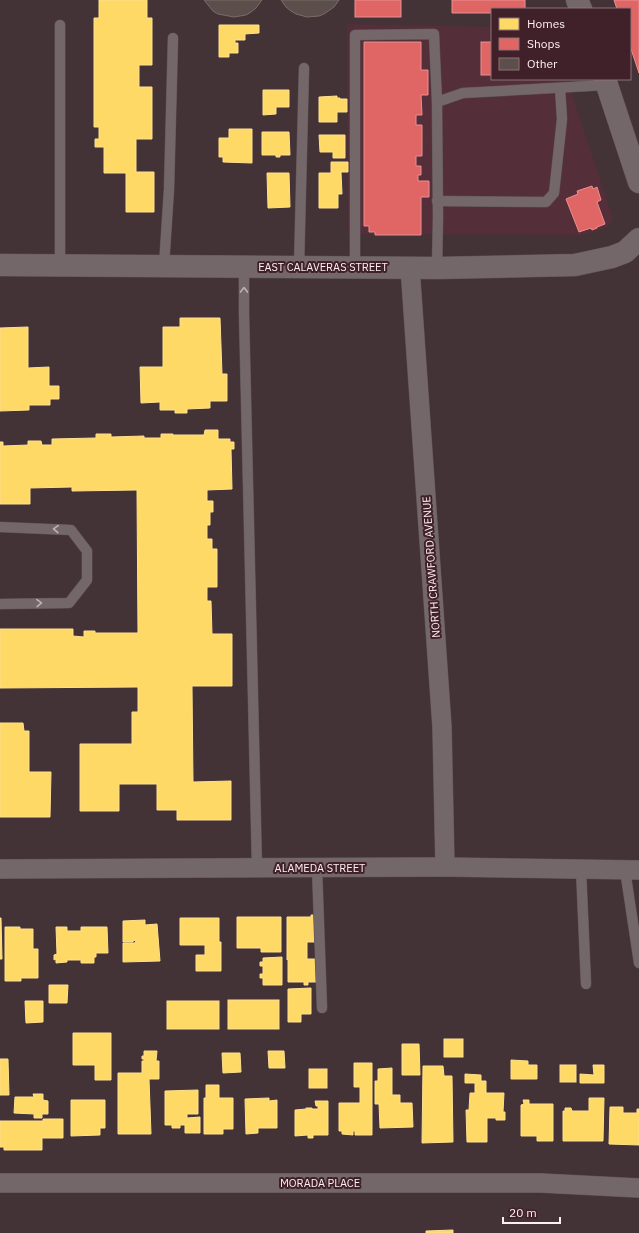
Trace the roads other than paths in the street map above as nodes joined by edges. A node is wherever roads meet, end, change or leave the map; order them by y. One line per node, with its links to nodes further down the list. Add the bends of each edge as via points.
1 (60, 25): 11 (lane)
2 (173, 38): 12 (lane)
3 (304, 68): 14 (lane)
4 (606, 82): 5 (lane); 7 (street)
5 (560, 88): 6 (lane, via 463,93); 8 (lane, via 562,119 554,193 546,202)
6 (437, 102): 8 (lane); 15 (lane, via 434,34 355,35)
7 (639, 182)
8 (437, 201): 17 (lane)
9 (639, 239): 17 (street, EAST CALAVERAS STREET, via 625,252 575,266)
10 (0, 264): 11 (street, EAST CALAVERAS STREET)
11 (60, 265): 12 (street, EAST CALAVERAS STREET)
12 (164, 266): 13 (street, EAST CALAVERAS STREET)
13 (244, 267): 14 (street, EAST CALAVERAS STREET); 21 (lane, one-way to 13)
14 (299, 267): 15 (street, EAST CALAVERAS STREET)
15 (355, 267): 16 (street, EAST CALAVERAS STREET)
16 (410, 267): 17 (street, EAST CALAVERAS STREET); 20 (street, NORTH CRAWFORD AVENUE, via 442,727)
17 (436, 268)
18 (0, 527): 19 (lane, one-way to 18, via 69,603 87,580 87,551 71,530)
19 (0, 604)
20 (444, 867): 22 (street, ALAMEDA STREET); 24 (street, ALAMEDA STREET)
21 (257, 868): 22 (street, ALAMEDA STREET); 23 (street, ALAMEDA STREET)
22 (317, 868): 28 (lane)
23 (0, 869)
24 (580, 869): 25 (street, ALAMEDA STREET); 27 (lane)
25 (632, 870): 26 (lane)
26 (639, 963)
27 (586, 984)
28 (322, 1008)
29 (0, 1183): 30 (street, MORADA PLACE, via 541,1183)
30 (639, 1188)

